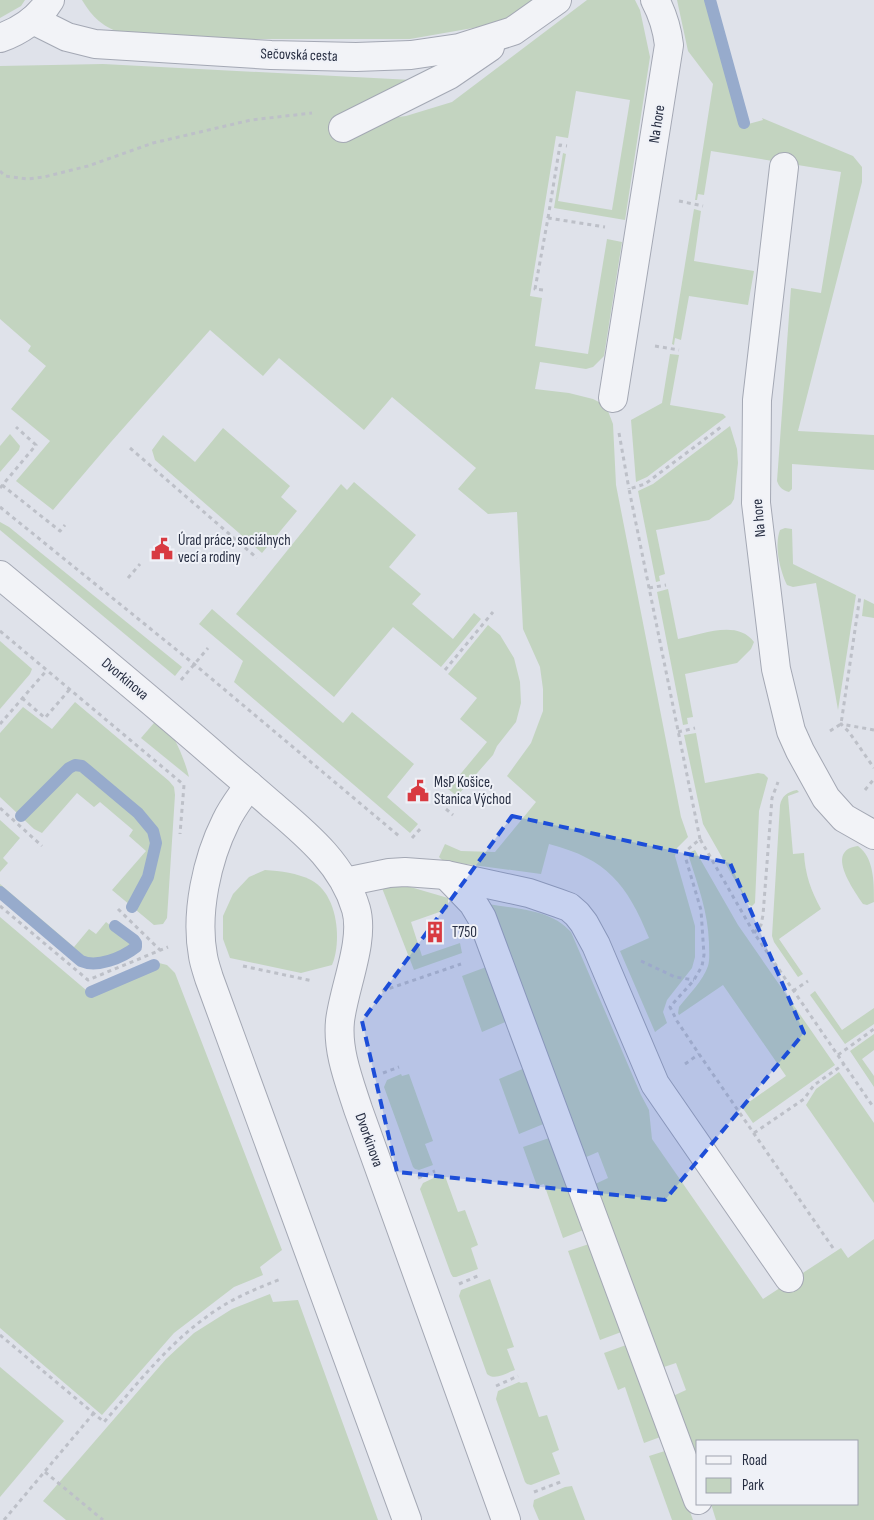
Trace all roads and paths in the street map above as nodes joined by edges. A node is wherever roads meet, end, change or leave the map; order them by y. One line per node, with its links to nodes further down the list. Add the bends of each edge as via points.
1 (557, 0): 4 (street, Sečovská cesta)
2 (656, 0): 11 (street, Na hore, via 663,14 669,45)
3 (42, 10): 4 (street, Sečovská cesta, via 67,37 95,44 281,55 410,55 459,48); 5 (street, via 12,34)
4 (513, 31): 6 (street, via 449,75)
5 (0, 38)
6 (350, 125): 9 (path, via 311,113 251,120 153,143 88,166 44,177 27,179 6,176)
7 (567, 146): 10 (path, via 560,145)
8 (784, 167): 14 (street, Na hore)
9 (0, 171)
10 (548, 218): 11 (path); 12 (path, via 535,289)
11 (640, 233): 13 (street, Na hore)
12 (544, 290)
13 (613, 398): 18 (path)
14 (757, 400): 18 (path, via 645,484); 39 (street, Na hore, via 756,503 776,669 791,730)
15 (16, 427): 17 (path, via 36,445)
16 (130, 448): 21 (path)
17 (1, 486): 20 (path, via 60,532)
18 (629, 489): 26 (path)
19 (0, 507): 46 (path)
20 (65, 525)
21 (257, 558)
22 (140, 564): 24 (path)
23 (0, 575): 41 (street, Dvorkinova)
24 (128, 578)
25 (666, 585): 26 (path)
26 (649, 588): 38 (path)
27 (860, 596): 35 (path)
28 (493, 612): 31 (path)
29 (0, 631): 30 (path)
30 (47, 670): 32 (path); 33 (path)
31 (445, 670)
32 (70, 689): 33 (path, via 45,718); 48 (path, via 184,785)
33 (22, 698): 34 (path)
34 (0, 724)
35 (840, 724): 37 (path); 39 (path); 40 (path)
36 (695, 728): 38 (path)
37 (874, 730)
38 (678, 732): 47 (path)
39 (800, 751): 45 (street, Na hore, via 826,798 844,818); 54 (path, via 775,787 772,798 763,916)
40 (874, 768)
41 (249, 785): 51 (street, Dvorkinova, via 305,834); 90 (street, via 226,819 212,851 202,898 202,955)
42 (0, 808): 49 (path)
43 (446, 809): 44 (path)
44 (453, 815)
45 (874, 835)
46 (400, 837)
47 (700, 839): 54 (path); 67 (path, via 685,856 701,910 702,966 670,1007)
48 (180, 842)
49 (42, 846)
50 (446, 875): 51 (street, via 389,873); 76 (street, via 530,893 569,907 584,922 655,1084); 86 (street, via 473,903 482,918)
51 (346, 882): 91 (street, Dvorkinova, via 358,925 340,1020 343,1059 361,1118)
52 (0, 906): 56 (path, via 88,980)
53 (118, 909): 56 (path)
54 (754, 933): 61 (path)
55 (172, 945): 56 (path)
56 (160, 950)
57 (242, 966): 58 (path)
58 (290, 976)
59 (425, 977): 62 (path)
60 (808, 981): 61 (path)
61 (793, 991): 64 (path)
62 (375, 994)
63 (874, 1030): 64 (path)
64 (838, 1055): 66 (path)
65 (710, 1061): 67 (path)
66 (844, 1064): 68 (path); 69 (path, via 814,1085 804,1099)
67 (706, 1065): 69 (path)
68 (874, 1108)
69 (754, 1133): 73 (path)
70 (435, 1171): 71 (path)
71 (411, 1181)
72 (794, 1182): 73 (path)
73 (789, 1184): 74 (path)
74 (834, 1248)
75 (480, 1275): 78 (path)
76 (789, 1278)
77 (266, 1285): 82 (path, via 216,1310 185,1333 104,1422)
78 (457, 1285)
79 (0, 1335): 82 (path)
80 (518, 1376): 81 (path)
81 (494, 1387)
82 (94, 1414): 83 (path)
83 (45, 1472): 88 (path); 89 (path)
84 (563, 1481): 85 (path)
85 (532, 1493)
86 (696, 1495)
87 (699, 1505): 92 (street)
88 (4, 1520)
89 (103, 1520)
90 (407, 1520)
91 (506, 1520)
92 (705, 1520)

